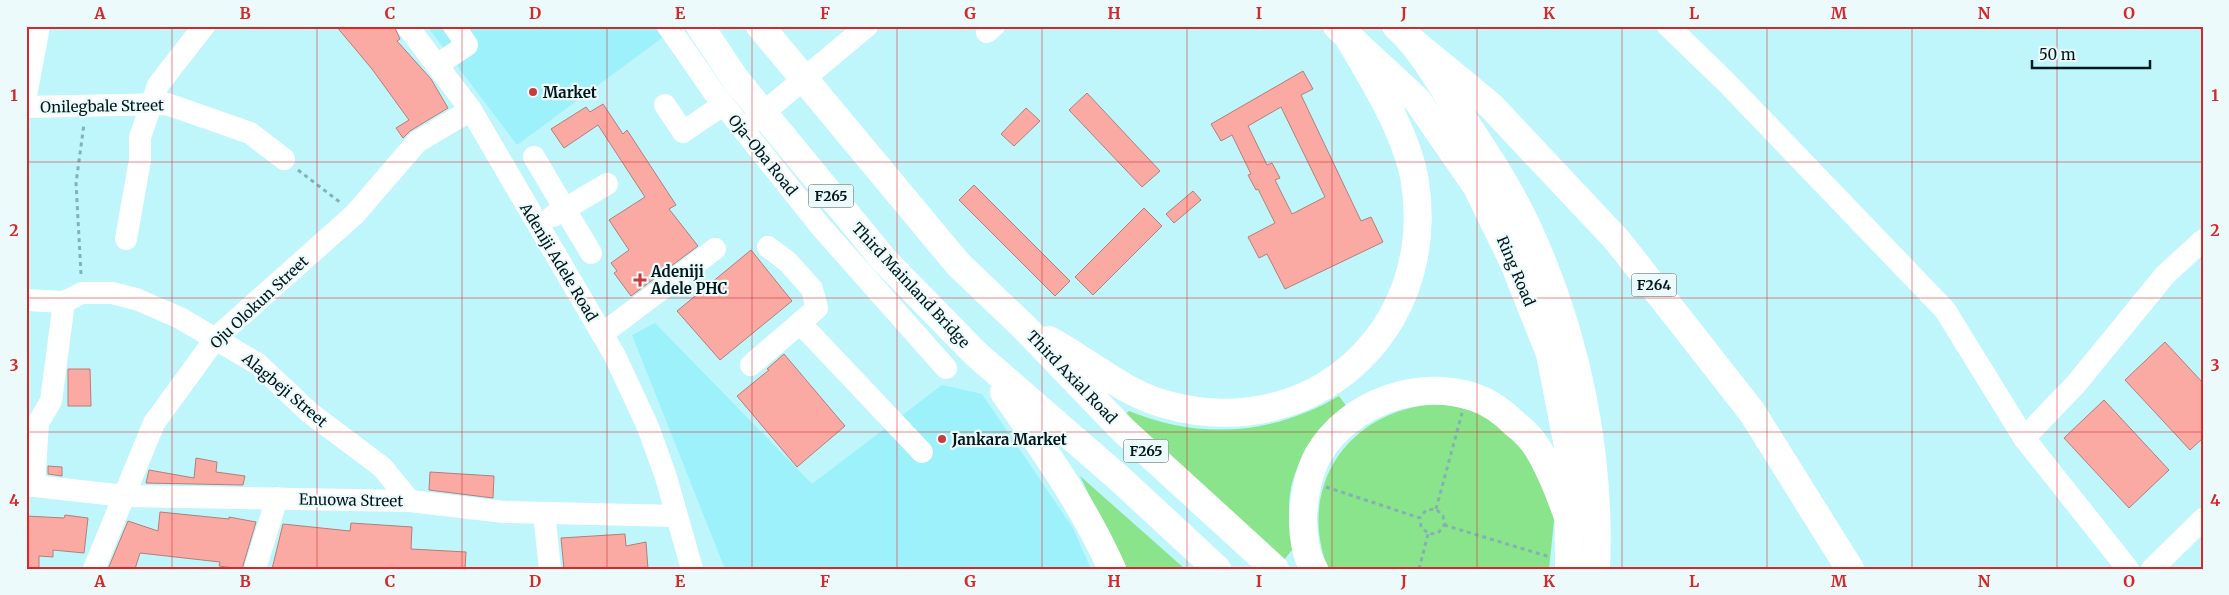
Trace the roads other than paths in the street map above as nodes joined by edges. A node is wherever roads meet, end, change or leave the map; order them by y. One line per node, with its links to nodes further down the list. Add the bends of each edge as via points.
1 (40, 26): 13 (street)
2 (204, 26): 14 (street, via 158,84)
3 (407, 26): 12 (street, Adeniji Adele Road)
4 (454, 26): 12 (street, via 467,45)
5 (668, 26): 16 (street, Oja-Oba Road)
6 (700, 26): 37 (main road, Third Mainland Bridge / F265, via 736,80 884,260)
7 (760, 26): 33 (main road, F265, via 958,264)
8 (866, 26): 19 (street)
9 (1668, 26): 40 (street, via 1945,310)
10 (1342, 30): 33 (main road, via 1402,137 1415,180 1418,229 1409,280 1396,310 1381,335 1358,360 1333,382 1276,408 1201,412 1163,404 1121,386 1072,352); 36 (main road, Ring Road, via 1417,100 1477,187)
11 (1404, 33): 36 (main road, via 1479,143 1529,230 1554,293); 60 (main road, F264, via 1491,106 1623,247 1752,412)
12 (437, 65): 18 (street, Adeniji Adele Road)
13 (26, 96)
14 (152, 103): 17 (street, Onilegbale Street); 21 (street, Onilegbale Street, via 182,108 250,134); 25 (street, via 140,137 140,160)
15 (665, 105): 16 (street, via 683,132)
16 (724, 105): 19 (street, Oja-Oba Road)
17 (26, 107)
18 (471, 110): 24 (street, Adeniji Adele Road); 35 (street, Oju Olokun Street, via 418,142 355,214)
19 (743, 130): 39 (street, Oja-Oba Road, via 821,227)
20 (534, 157): 23 (street)
21 (284, 159)
22 (607, 184): 23 (street)
23 (565, 209): 24 (street); 29 (street)
24 (537, 225): 34 (street, Adeniji Adele Road)
25 (126, 239)
26 (2203, 240): 40 (street, via 2165,275 2076,384)
27 (768, 247): 32 (street, via 788,262 812,289 817,308)
28 (715, 249): 34 (street)
29 (591, 254)
30 (73, 297): 31 (street, Alagbeji Street); 35 (street, Alagbeji Street, via 112,293 136,299); 42 (street, via 51,401 38,423)
31 (26, 300)
32 (800, 323): 38 (street); 41 (street)
33 (1024, 327): 57 (main road, Third Axial Road / F265, via 1123,430)
34 (602, 334): 47 (street, Adeniji Adele Road, via 648,427)
35 (216, 338): 43 (street, Oju Olokun Street, via 154,423); 45 (street, Alagbeji Street, via 258,364 310,413 382,467)
36 (1561, 352): 49 (main road, Ring Road); 59 (main road, Ring Road, via 1587,418 1594,480)
37 (978, 356): 55 (main road, via 1047,454 1099,540); 56 (main road, F265)
38 (750, 365)
39 (946, 368)
40 (2024, 438): 61 (street)
41 (922, 452)
42 (30, 485): 43 (street, Enuowa Street)
43 (125, 496): 44 (street, Enuowa Street); 51 (street, Oju Olokun Street)
44 (277, 498): 45 (street, Enuowa Street); 52 (street)
45 (410, 501): 46 (street, Enuowa Street, via 504,512)
46 (544, 513): 47 (street, Enuowa Street); 53 (street)
47 (676, 516): 54 (street, Adeniji Adele Road)
48 (2203, 520): 62 (street)
49 (1570, 522): 50 (main road, Ring Road); 58 (main road, via 1555,481 1538,448 1503,412 1476,397 1455,392 1411,392 1373,405 1355,416 1335,432 1318,455 1314,494 1303,530)
50 (1560, 563)
51 (94, 569)
52 (256, 569)
53 (550, 569)
54 (692, 569)
55 (1112, 569)
56 (1217, 569)
57 (1275, 569)
58 (1314, 569)
59 (1596, 569)
60 (1850, 569)
61 (2128, 569)
62 (2152, 569)

